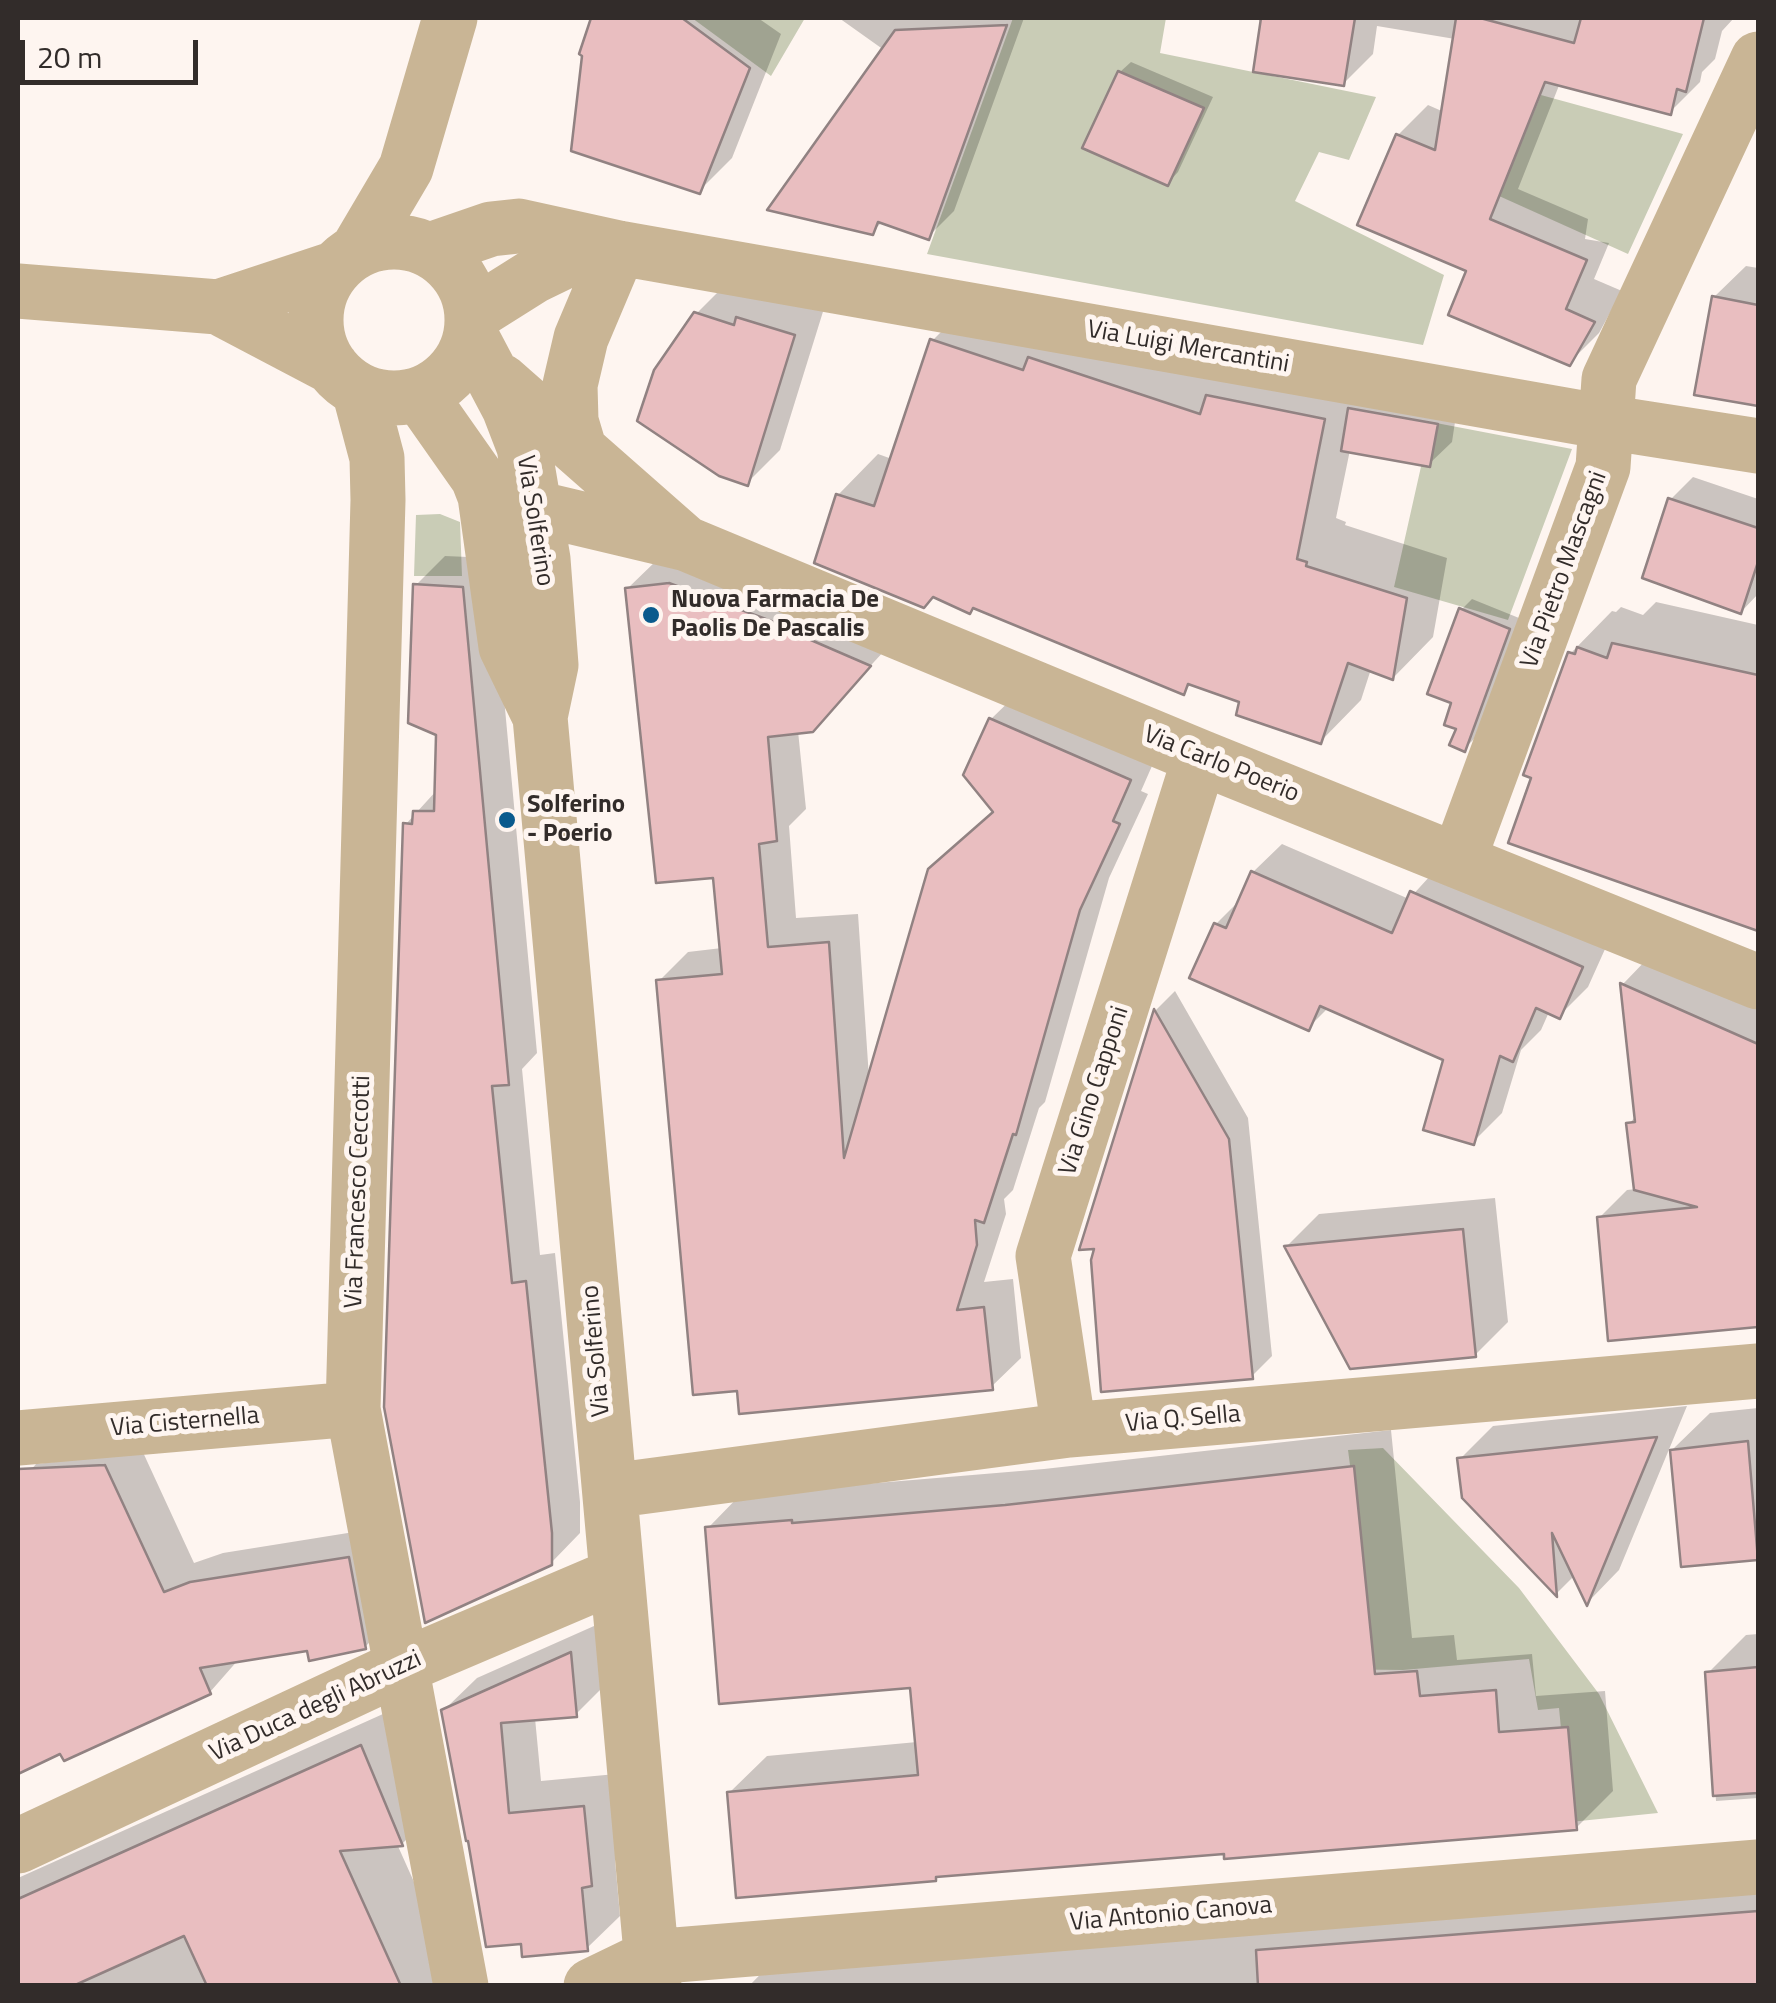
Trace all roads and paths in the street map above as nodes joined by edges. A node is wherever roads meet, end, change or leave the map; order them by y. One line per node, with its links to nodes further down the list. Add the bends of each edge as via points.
1 (452, 18): 3 (street); 5 (street, via 406,168)
2 (1758, 59): 11 (street, Via Pietro Mascagni, via 1609,379)
3 (425, 248): 4 (street, Via Luigi Mercantini, via 519,226); 5 (street, via 388,242); 8 (street, via 460,278)
4 (618, 248): 8 (street, Via Luigi Mercantini, via 566,260 534,276); 11 (street, Via Luigi Mercantini); 13 (street, via 581,338 570,385)
5 (347, 260): 7 (street); 9 (street, via 324,285 316,327 321,348)
6 (18, 291): 7 (street)
7 (218, 308): 9 (street)
8 (478, 341): 10 (street, via 452,372); 13 (street, Via Carlo Poerio); 15 (street, Via Solferino, via 524,447)
9 (345, 379): 10 (street, via 378,397); 22 (street, Via Francesco Ceccotti, via 376,458 378,500)
10 (418, 394): 14 (street, Via Solferino)
11 (1606, 422): 12 (street, Via Luigi Mercantini); 19 (street, Via Pietro Mascagni, via 1603,467)
12 (1758, 446)
13 (579, 448): 16 (street, Via Carlo Poerio)
14 (484, 496): 15 (street, Via Carlo Poerio); 17 (street, Via Solferino, via 506,647)
15 (537, 510): 16 (street, Via Carlo Poerio); 17 (street, Via Solferino, via 551,665)
16 (686, 544): 18 (street, Via Carlo Poerio)
17 (540, 717): 25 (street, Via Solferino)
18 (1200, 757): 19 (street, Via Carlo Poerio); 23 (street, Via Gino Capponi, via 1043,1256)
19 (1458, 862): 20 (street, Via Carlo Poerio)
20 (1758, 982)
21 (1758, 1371): 23 (street, Via Q. Sella)
22 (354, 1409): 24 (street, Via Cisternella); 27 (street, Via Francesco Ceccotti)
23 (1069, 1430): 25 (street, Via Q. Sella)
24 (18, 1438)
25 (610, 1491): 26 (street, Via Solferino)
26 (617, 1575): 27 (street, Via Duca degli Abruzzi); 30 (street, Via Solferino)
27 (401, 1667): 28 (street, Via Duca degli Abruzzi); 31 (street, Via Francesco Ceccotti)
28 (18, 1846)
29 (1758, 1867): 30 (street, Via Antonio Canova)
30 (652, 1971): 32 (street, Via Antonio Canova)
31 (461, 1986)
32 (590, 1986)

